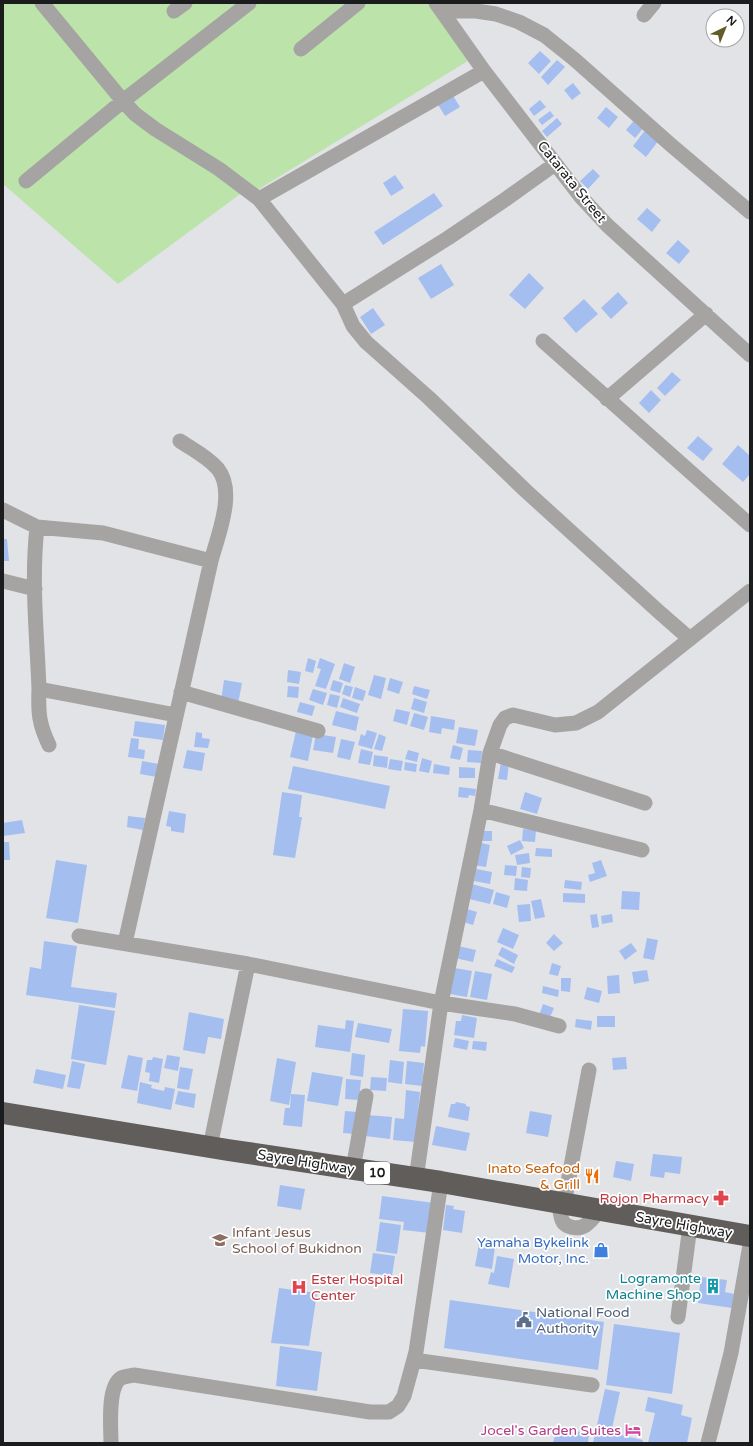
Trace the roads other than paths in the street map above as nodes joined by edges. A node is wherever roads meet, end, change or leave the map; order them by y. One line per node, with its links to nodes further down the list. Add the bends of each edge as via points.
1 (42, 3): 9 (street)
2 (249, 3): 9 (street)
3 (358, 3): 7 (street)
4 (654, 3): 6 (street)
5 (439, 7): 8 (street, Catarata Street); 13 (street, via 496,14 544,35)
6 (644, 15)
7 (301, 48)
8 (484, 71): 10 (street, Catarata Street); 12 (street)
9 (123, 101): 11 (street); 12 (street, via 155,129 219,169)
10 (555, 164): 14 (street, via 503,202); 15 (street, Catarata Street, via 607,225)
11 (26, 181)
12 (259, 199): 14 (street)
13 (750, 212)
14 (343, 304): 27 (street, via 353,326 366,342)
15 (706, 314): 17 (street, Catarata Street); 18 (street)
16 (543, 341): 18 (street)
17 (750, 355)
18 (607, 399): 21 (street)
19 (180, 441): 23 (street, via 218,469 226,486 225,506)
20 (3, 510): 22 (street)
21 (750, 525)
22 (37, 527): 23 (street, via 103,533); 25 (street)
23 (211, 561): 29 (street)
24 (3, 581): 25 (street)
25 (35, 589): 28 (street)
26 (750, 591): 27 (street)
27 (690, 639): 33 (street, via 604,708 576,723 555,725 513,715 505,718)
28 (39, 689): 30 (street); 32 (street, via 39,717)
29 (181, 692): 30 (street); 31 (street)
30 (176, 715): 38 (street)
31 (318, 731)
32 (49, 745)
33 (490, 753): 34 (street); 35 (street)
34 (645, 803)
35 (481, 810): 36 (street); 40 (street)
36 (642, 850)
37 (79, 936): 38 (street)
38 (125, 943): 39 (street)
39 (248, 964): 40 (street); 45 (street)
40 (441, 1003): 41 (street, via 515,1014); 47 (street)
41 (559, 1026)
42 (590, 1070): 49 (street)
43 (366, 1096): 46 (street)
44 (3, 1113): 45 (highway, Sayre Highway / 10)
45 (210, 1147): 46 (highway, Sayre Highway / 10)
46 (353, 1169): 47 (highway, Sayre Highway / 10)
47 (416, 1179): 48 (highway, Sayre Highway / 10)
48 (441, 1182): 49 (highway, Sayre Highway / 10); 54 (street)
49 (561, 1204): 50 (highway, Sayre Highway / 10)
50 (690, 1226): 51 (highway, Sayre Highway / 10); 53 (street)
51 (750, 1236)
52 (750, 1245): 57 (street, via 732,1354)
53 (678, 1317)
54 (414, 1360): 55 (street); 56 (street, via 404,1396 398,1406 389,1412 370,1412 134,1375 122,1378 115,1384 112,1397)
55 (592, 1385)
56 (111, 1443)
57 (708, 1443)

